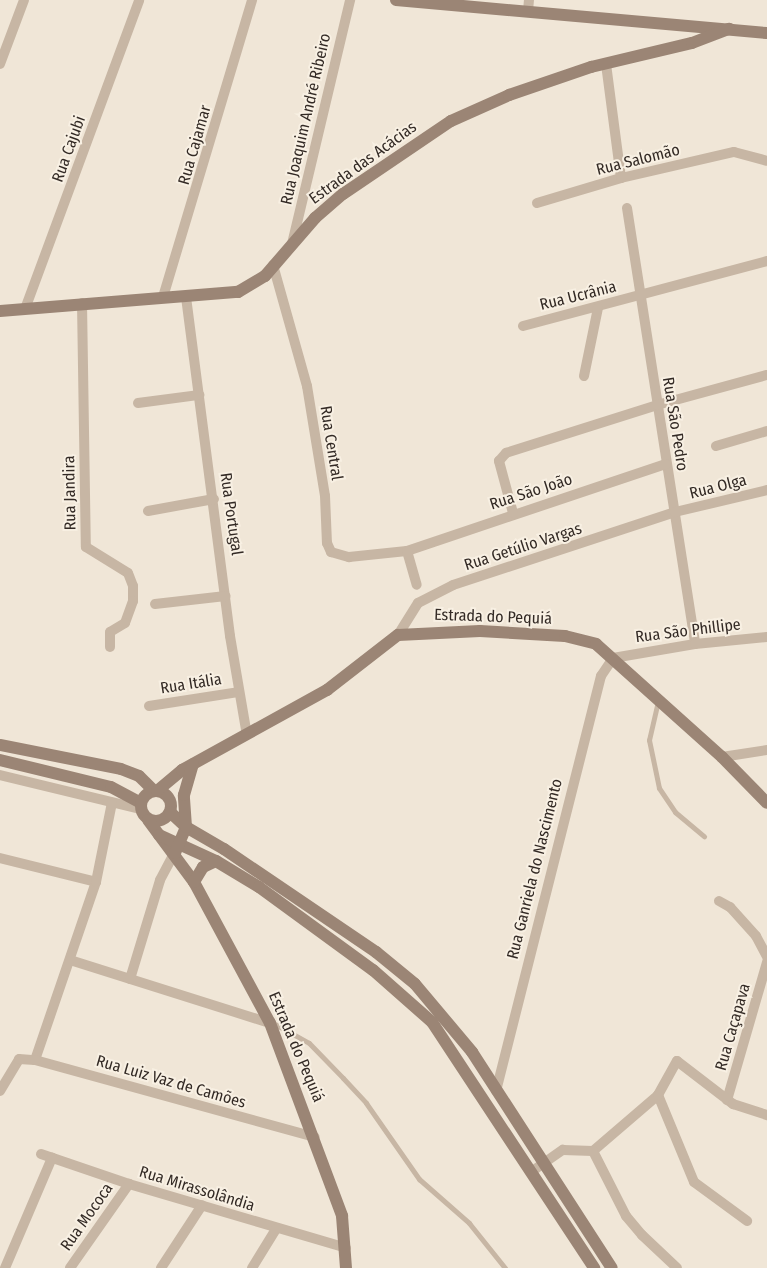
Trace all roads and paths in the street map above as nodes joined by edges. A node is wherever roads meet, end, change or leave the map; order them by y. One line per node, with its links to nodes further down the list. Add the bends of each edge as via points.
1 (24, 0): 11 (street)
2 (139, 0): 25 (street, Rua Cajubi)
3 (252, 0): 22 (street, Rua Cajamar)
4 (350, 0): 17 (street, Rua Joaquim André Ribeiro)
5 (396, 0): 6 (main road)
6 (529, 6): 7 (main road)
7 (683, 26): 8 (main road); 10 (main road, via 685,37)
8 (729, 29): 9 (main road); 10 (main road, Estrada das Acácias)
9 (767, 33)
10 (680, 45): 12 (main road, Estrada das Acácias)
11 (0, 64)
12 (606, 64): 14 (street); 17 (main road, Estrada das Acácias, via 509,95 450,121 343,194)
13 (767, 161): 14 (street, Rua Salomão, via 734,152)
14 (621, 178): 15 (street, Rua Salomão)
15 (537, 203)
16 (627, 208): 20 (street, Rua São Pedro)
17 (292, 245): 19 (main road, Estrada das Acácias)
18 (767, 260): 20 (street, Rua Ucrânia)
19 (274, 265): 21 (main road, Estrada das Acácias, via 265,276 238,292); 41 (street, Rua Central, via 307,386 324,496 328,548 349,556)
20 (640, 296): 24 (street, Rua Ucrânia); 32 (street, Rua São Pedro)
21 (186, 297): 22 (main road, Estrada das Acácias); 30 (street, Rua Portugal)
22 (163, 298): 23 (main road, Estrada das Acácias)
23 (82, 303): 25 (main road, Estrada das Acácias); 48 (street, Rua Jandira, via 86,547 128,573 133,586 133,601 125,623 110,632)
24 (598, 308): 27 (street, Rua Ucrânia); 28 (street)
25 (26, 309): 26 (main road, Estrada das Acácias)
26 (0, 311)
27 (523, 326)
28 (584, 376)
29 (767, 377): 32 (street)
30 (199, 395): 31 (street); 37 (street, Rua Portugal)
31 (138, 403)
32 (657, 405): 35 (street, Rua São Pedro); 40 (street, via 502,455 499,461)
33 (767, 431): 34 (street)
34 (716, 446)
35 (666, 464): 39 (street, Rua São Pedro); 40 (street, Rua São João)
36 (767, 490): 39 (street, Rua Olga)
37 (214, 499): 38 (street); 43 (street, Rua Portugal)
38 (148, 511)
39 (675, 512): 45 (street, Rua Getúlio Vargas, via 434,593 418,603); 47 (street, Rua São Pedro)
40 (513, 513): 41 (street, Rua São João)
41 (408, 550): 42 (street)
42 (417, 585)
43 (226, 596): 44 (street); 50 (street, Rua Portugal)
44 (154, 604)
45 (398, 635): 49 (main road, Estrada do Pequiá, via 480,630 564,636 596,644); 53 (main road, via 327,690)
46 (767, 637): 47 (street, Rua São Phillipe)
47 (695, 644): 49 (street, Rua São Phillipe)
48 (110, 647)
49 (613, 658): 51 (main road, Estrada do Pequiá); 82 (street, Rua Ganriela do Nascimento, via 596,686)
50 (238, 692): 52 (street, Rua Itália); 53 (street, Rua Portugal)
51 (658, 700): 56 (main road, Estrada do Pequiá); 67 (lane, via 649,740 659,788 675,812)
52 (149, 706)
53 (247, 735): 58 (main road)
54 (0, 745): 60 (main road, via 120,769 139,776)
55 (767, 750): 56 (street)
56 (722, 757): 63 (main road, Estrada do Pequiá)
57 (0, 760): 64 (main road, via 111,787)
58 (194, 764): 60 (main road); 61 (main road)
59 (0, 776): 62 (street)
60 (155, 791): 64 (main road); 65 (main road, via 166,795)
61 (184, 795): 65 (main road); 66 (main road)
62 (112, 803): 64 (street); 71 (street)
63 (767, 803)
64 (143, 810): 65 (main road, via 161,820); 68 (main road, via 159,835)
65 (170, 810): 66 (main road)
66 (186, 827): 68 (main road); 74 (main road)
67 (704, 836)
68 (176, 851): 70 (main road); 72 (main road, Estrada do Pequiá); 79 (street, via 160,880)
69 (0, 858): 71 (street)
70 (216, 861): 72 (main road, via 203,867); 75 (main road)
71 (96, 882): 77 (street)
72 (194, 882): 80 (main road, Estrada do Pequiá)
73 (719, 901): 76 (street, via 750,929)
74 (311, 906): 75 (main road); 82 (main road, via 376,952 414,984 472,1052)
75 (301, 919): 92 (main road, via 373,970 432,1022)
76 (767, 957)
77 (70, 960): 79 (street); 81 (street)
78 (767, 962): 85 (street, Rua Caçapava)
79 (130, 979): 80 (street)
80 (270, 1022): 87 (main road, Estrada do Pequiá); 103 (lane, via 310,1043 366,1103 419,1179 469,1223)
81 (35, 1060): 83 (street, Rua Luiz Vaz de Camões, via 19,1058); 87 (street, Rua Luiz Vaz de Camões)
82 (496, 1090): 91 (main road)
83 (0, 1091)
84 (658, 1095): 85 (street, via 677,1061); 88 (street); 95 (street, via 694,1182)
85 (727, 1100): 86 (street, via 741,1108)
86 (767, 1115)
87 (315, 1137): 97 (main road, Estrada do Pequiá, via 342,1216)
88 (593, 1151): 91 (street, via 563,1150); 106 (street, via 626,1216 642,1236)
89 (41, 1154): 90 (street, Rua Mirassolândia)
90 (52, 1158): 93 (street, Rua Mirassolândia); 98 (street)
91 (543, 1164): 92 (street); 105 (main road)
92 (532, 1172): 104 (main road)
93 (129, 1184): 94 (street, Rua Mirassolândia); 99 (street, Rua Mococa)
94 (202, 1205): 96 (street, Rua Mirassolândia); 100 (street)
95 (747, 1222)
96 (276, 1229): 97 (street, Rua Mirassolândia); 101 (street)
97 (346, 1248): 102 (main road, Estrada do Pequiá)
98 (5, 1268)
99 (70, 1268)
100 (161, 1268)
101 (252, 1268)
102 (346, 1268)
103 (505, 1268)
104 (594, 1268)
105 (612, 1268)
106 (677, 1268)

